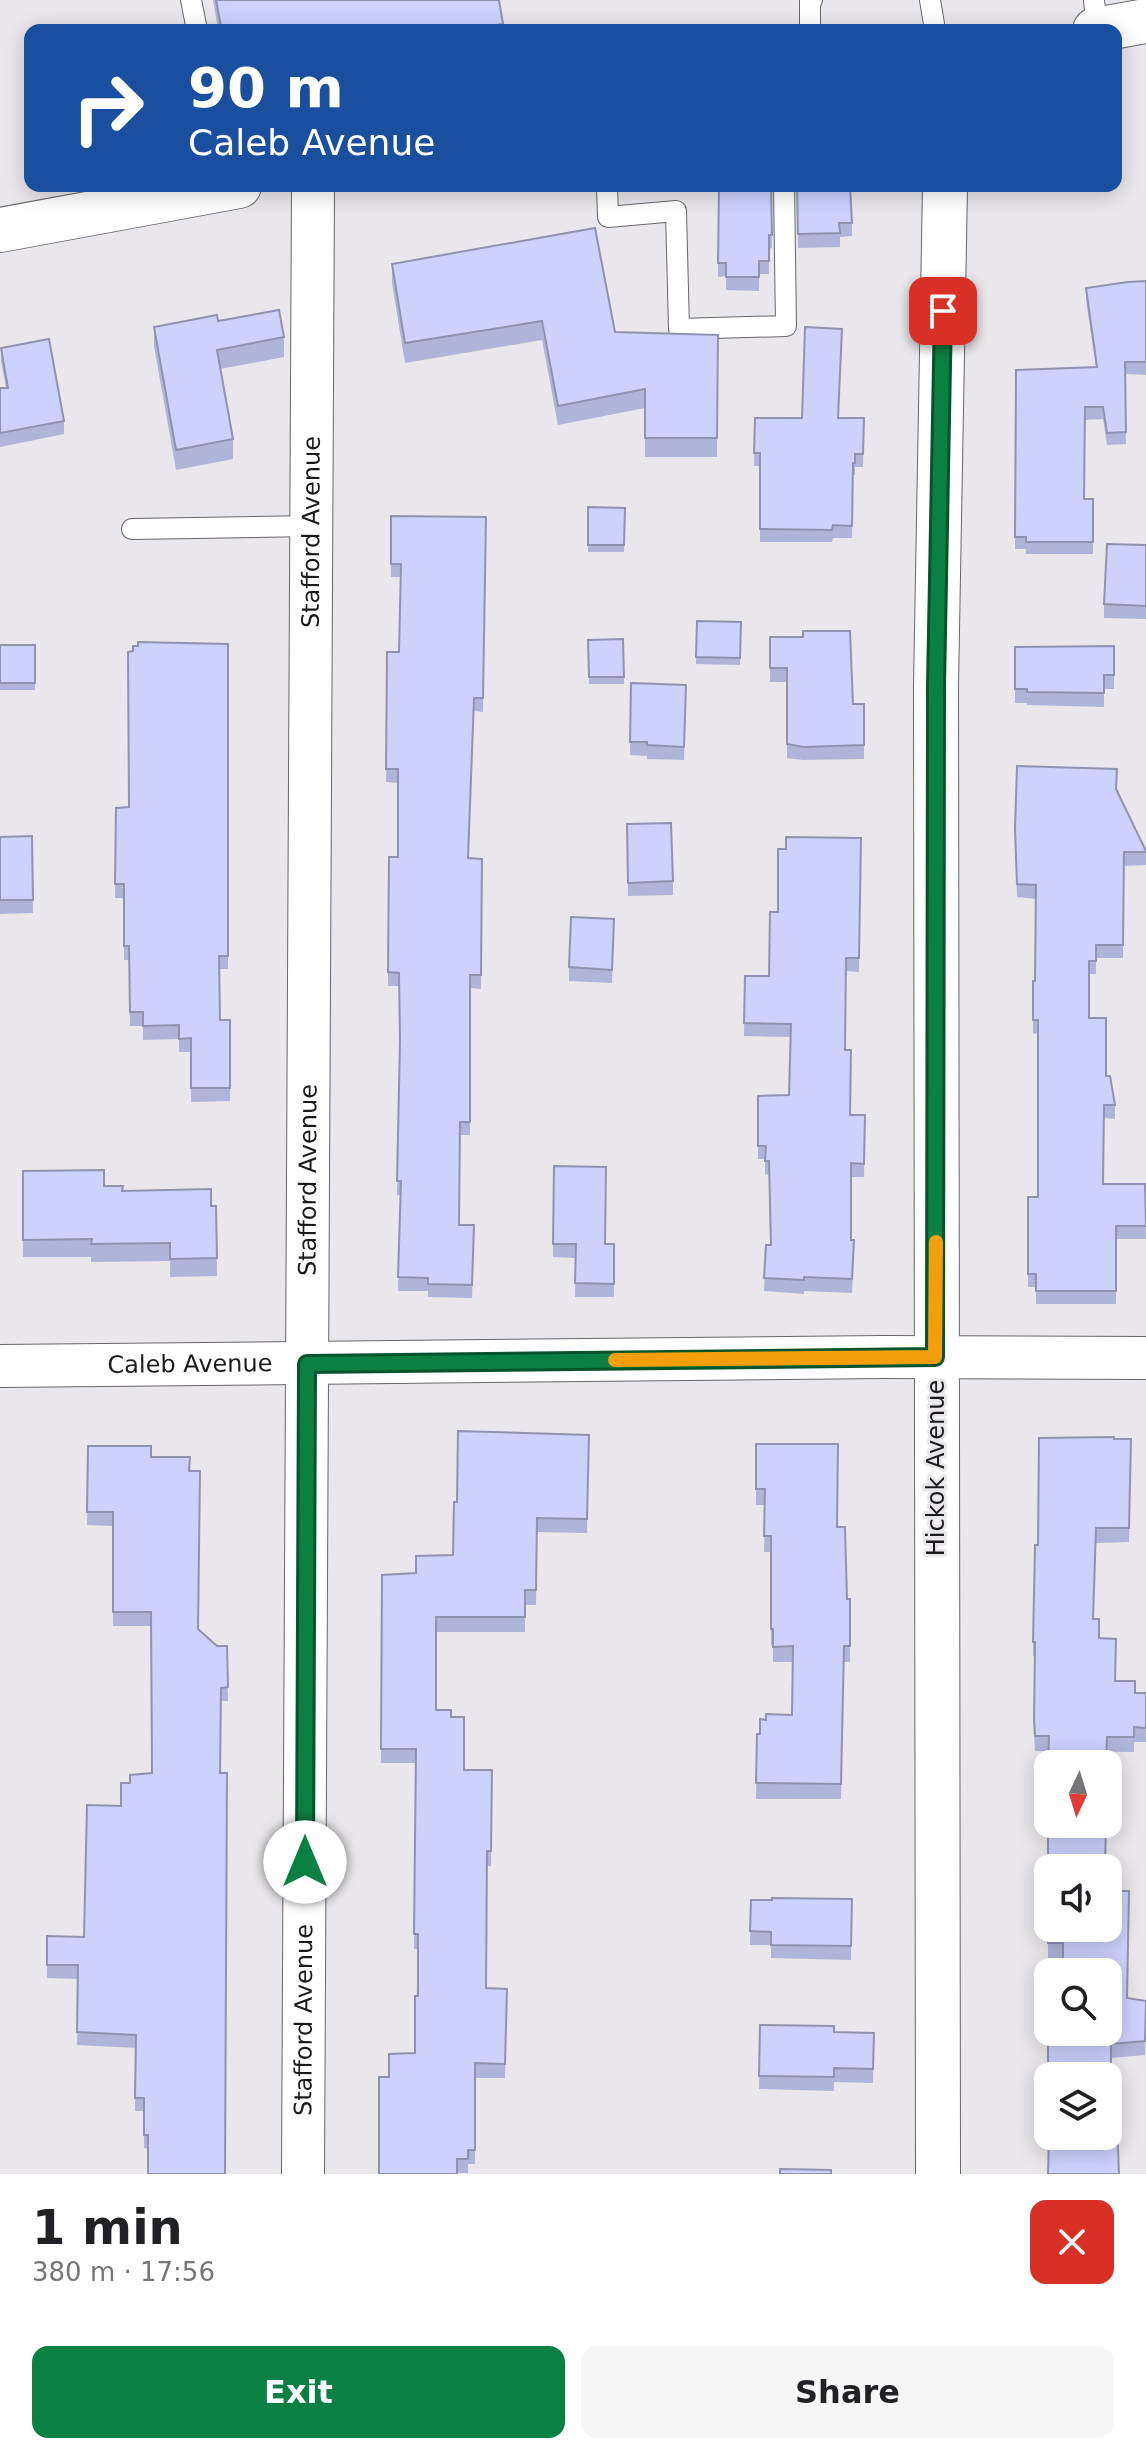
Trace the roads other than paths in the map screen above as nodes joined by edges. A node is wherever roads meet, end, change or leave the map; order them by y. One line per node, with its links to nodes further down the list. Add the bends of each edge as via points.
1 (191, 0): 6 (lane)
2 (812, 0): 7 (lane)
3 (930, 0): 8 (lane)
4 (1094, 0): 9 (lane)
5 (1146, 21): 10 (street)
6 (196, 24)
7 (810, 24)
8 (934, 24)
9 (1096, 24)
10 (1122, 25)
11 (204, 192): 16 (street)
12 (313, 192): 17 (street, Stafford Avenue)
13 (607, 192): 14 (lane, via 608,217 676,211 679,329 786,326)
14 (784, 192)
15 (945, 192): 19 (street, Hickok Avenue, via 936,686)
16 (0, 230)
17 (311, 526): 18 (lane); 21 (street, Stafford Avenue)
18 (132, 529)
19 (935, 1357): 20 (street, Caleb Avenue); 21 (street, Caleb Avenue); 24 (street, Hickok Avenue)
20 (1146, 1358)
21 (307, 1364): 22 (street, Caleb Avenue); 23 (street, Stafford Avenue)
22 (0, 1366)
23 (303, 2174)
24 (938, 2174)

